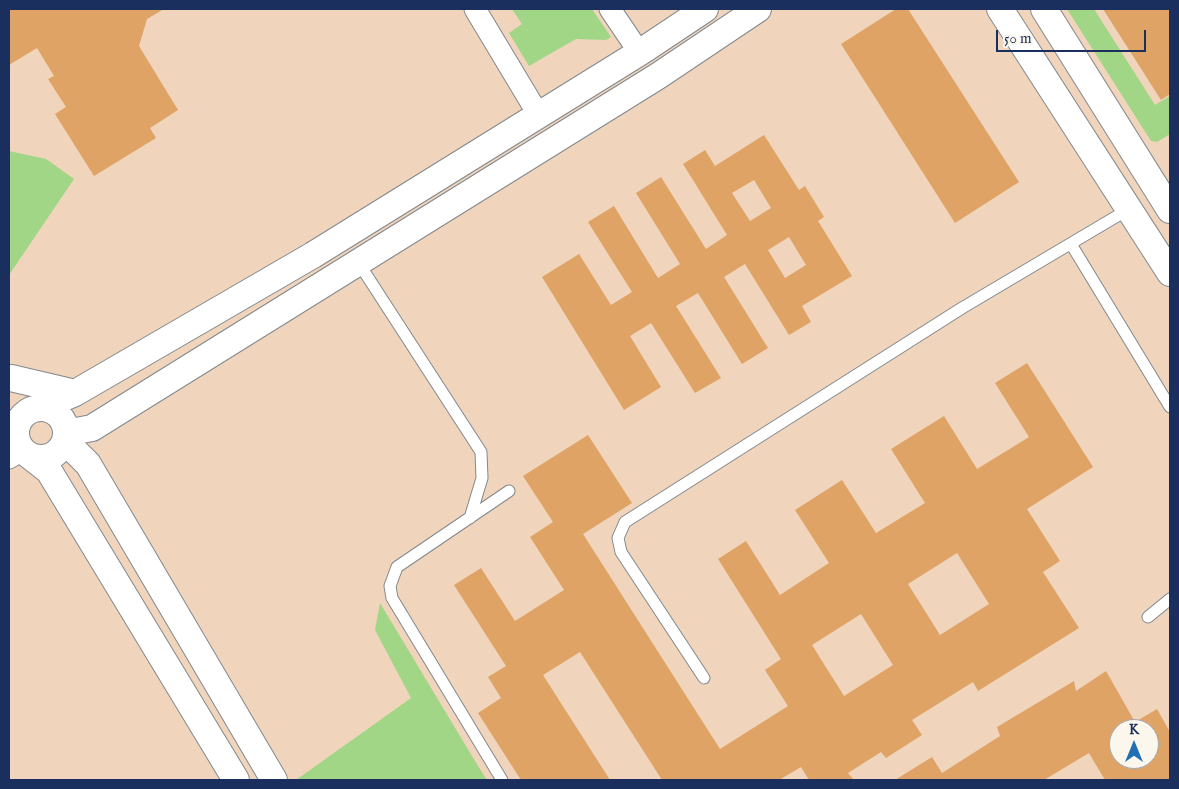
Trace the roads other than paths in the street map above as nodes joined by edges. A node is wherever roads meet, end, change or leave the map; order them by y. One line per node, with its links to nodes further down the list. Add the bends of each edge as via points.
1 (475, 9): 8 (street)
2 (610, 9): 7 (street)
3 (705, 9): 7 (street)
4 (758, 9): 12 (street, via 658,76)
5 (1000, 9): 9 (street)
6 (1044, 9): 10 (street)
7 (639, 52): 8 (street)
8 (538, 114): 15 (street, via 313,255)
9 (1129, 209): 11 (lane); 13 (street)
10 (1170, 210)
11 (1071, 244): 16 (lane); 26 (lane, via 962,308 625,522 618,538 621,552)
12 (358, 262): 18 (street); 23 (lane, via 481,452 482,478)
13 (1170, 273)
14 (10, 376): 15 (street); 17 (street)
15 (76, 393): 17 (street)
16 (1170, 406)
17 (38, 408): 19 (street, via 57,413 65,426); 20 (street, via 27,411 17,424)
18 (92, 428): 19 (street); 21 (street)
19 (65, 438): 20 (street, via 55,454 48,457 40,458); 21 (street)
20 (17, 447): 27 (street, via 49,471)
21 (88, 464): 28 (street)
22 (509, 492): 23 (lane)
23 (470, 518): 29 (lane, via 397,567 391,582 391,594)
24 (1170, 599): 25 (lane)
25 (1148, 617)
26 (704, 678)
27 (236, 780)
28 (274, 780)
29 (502, 780)

